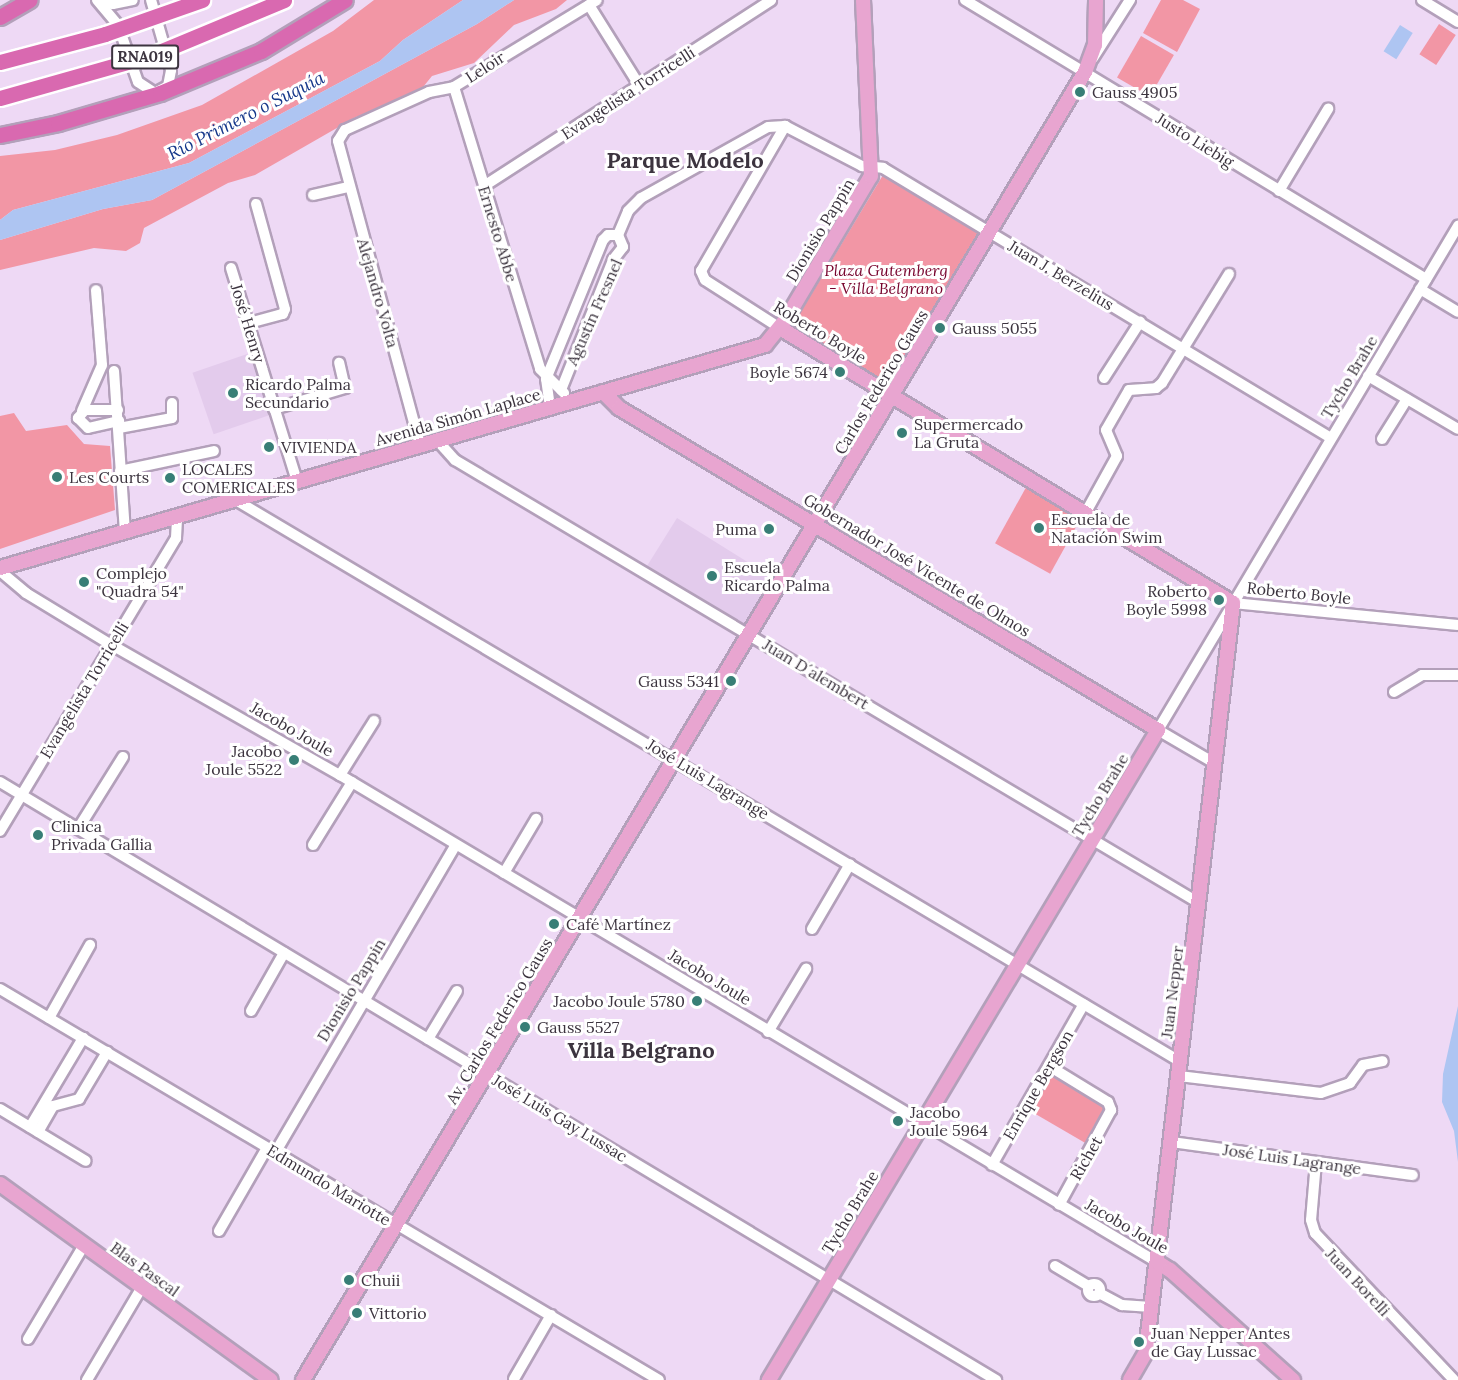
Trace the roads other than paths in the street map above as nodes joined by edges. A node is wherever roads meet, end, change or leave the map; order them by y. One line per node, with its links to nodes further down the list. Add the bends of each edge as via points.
1 (30, 0): 15 (highway)
2 (97, 0): 3 (street, via 113,4); 23 (street, via 118,25 138,82 150,92)
3 (133, 0)
4 (151, 0): 23 (street, via 171,70 171,81)
5 (202, 0): 19 (highway, RNA019, bridge, via 105,34)
6 (284, 0): 24 (highway, RNA019, bridge, via 152,55)
7 (345, 0): 23 (highway, via 295,33)
8 (771, 0): 21 (street, Evangelista Torricelli)
9 (863, 0): 31 (main road, Dionisio Pappin)
10 (965, 0): 20 (street, Justo Liebig)
11 (1096, 0): 18 (main road)
12 (1130, 0): 17 (street, Carlos Federico Gauss)
13 (1422, 0): 16 (street)
14 (593, 2): 21 (street); 22 (street, Leloir)
15 (0, 17)
16 (1458, 22)
17 (1115, 25): 18 (street, via 1107,33); 20 (street, Carlos Federico Gauss)
18 (1096, 28): 20 (main road)
19 (0, 62)
20 (1088, 67): 34 (street, Justo Liebig); 38 (main road, Carlos Federico Gauss)
21 (639, 86): 32 (street, Evangelista Torricelli)
22 (454, 87): 29 (street, Leloir, via 429,92 345,130); 32 (street, Ernesto Abbe)
23 (160, 93): 28 (highway)
24 (0, 98)
25 (1328, 109): 34 (street)
26 (785, 126): 27 (street, Agustin Fresnel); 30 (street); 31 (street, Juan J. Berzelius, via 862,166)
27 (759, 132): 30 (street, via 770,134); 39 (street, Agustin Fresnel, via 641,198 628,212)
28 (0, 135)
29 (338, 141): 33 (street, Alejandro Volta)
30 (772, 146): 47 (street, Roberto Boyle, via 703,263 705,280)
31 (874, 167): 38 (street, Juan J. Berzelius, via 883,168); 47 (main road, Dionisio Pappin)
32 (484, 186): 53 (street, Ernesto Abbe)
33 (348, 187): 35 (street); 67 (street, Alejandro Volta)
34 (1279, 191): 42 (street, Justo Liebig)
35 (313, 195)
36 (256, 204): 46 (street, via 285,309 283,314)
37 (1458, 226): 42 (street, Tycho Brahe)
38 (988, 232): 45 (street, Juan J. Berzelius); 55 (main road, Carlos Federico Gauss)
39 (618, 235): 53 (street, Agustin Fresnel, via 611,234 603,240); 56 (street, Agustin Fresnel, via 623,240 622,250 614,260)
40 (231, 268): 46 (street, José Henry)
41 (1229, 274): 48 (street)
42 (1423, 284): 44 (street, Justo Liebig); 51 (street, Tycho Brahe)
43 (96, 290): 61 (street, via 102,365)
44 (1458, 312)
45 (1140, 322): 48 (street, Juan J. Berzelius); 52 (street)
46 (249, 323): 60 (street, José Henry)
47 (780, 328): 54 (main road, Avenida Simón Laplace, via 761,346); 55 (main road, Roberto Boyle)
48 (1184, 348): 64 (street, Juan J. Berzelius); 72 (street, via 1156,388 1129,390 1106,430 1117,456)
49 (339, 363): 60 (street, via 345,388)
50 (114, 371): 62 (street)
51 (1368, 376): 57 (street); 64 (street, Tycho Brahe)
52 (1104, 378)
53 (546, 379): 56 (street); 59 (street, Ernesto Abbe)
54 (603, 392): 56 (main road, Avenida Simón Laplace); 74 (main road, Gobernador José Vicente de Olmos, via 619,408)
55 (893, 395): 72 (main road, Roberto Boyle); 74 (main road, Carlos Federico Gauss)
56 (565, 396): 59 (main road, Avenida Simón Laplace)
57 (1407, 399): 63 (street); 65 (street)
58 (172, 403): 62 (street, via 172,418)
59 (550, 407): 66 (main road, Avenida Simón Laplace)
60 (274, 409): 70 (street, José Henry)
61 (82, 411): 62 (street); 62 (street, via 78,418 85,427)
62 (119, 420): 69 (street)
63 (1458, 429)
64 (1331, 438): 77 (street, Tycho Brahe)
65 (1382, 439)
66 (437, 440): 67 (main road, Avenida Simón Laplace); 79 (street, Juan D´alembert, via 455,460)
67 (420, 445): 70 (main road, Avenida Simón Laplace)
68 (214, 451): 69 (street)
69 (120, 471): 75 (street)
70 (297, 481): 71 (main road, Avenida Simón Laplace)
71 (234, 499): 73 (main road, Avenida Simón Laplace); 86 (street, José Luis Lagrange)
72 (1086, 512): 77 (main road, Roberto Boyle)
73 (177, 516): 75 (main road, Avenida Simón Laplace); 80 (street, Evangelista Torricelli, via 176,538)
74 (816, 524): 79 (main road, Av. Carlos Federico Gauss); 84 (main road, Gobernador José Vicente de Olmos)
75 (125, 532): 76 (main road, Avenida Simón Laplace)
76 (0, 569): 80 (street, Jacobo Joule, via 26,593)
77 (1233, 603): 78 (street, Roberto Boyle); 84 (street, Tycho Brahe); 87 (main road, Juan Nepper)
78 (1458, 625)
79 (749, 635): 86 (main road, Av. Carlos Federico Gauss); 95 (street, Juan D´alembert)
80 (111, 644): 88 (street, Jacobo Joule); 91 (street, Evangelista Torricelli)
81 (1458, 675): 82 (street, via 1422,675)
82 (1394, 692)
83 (374, 721): 88 (street)
84 (1158, 730): 87 (street, Gobernador José Vicente de Olmos); 95 (main road, Tycho Brahe)
85 (123, 757): 93 (street)
86 (674, 759): 98 (street, José Luis Lagrange); 101 (main road, Av. Carlos Federico Gauss)
87 (1216, 764): 100 (main road, Juan Nepper)
88 (340, 775): 90 (street, Jacobo Joule)
89 (0, 782): 91 (street, José Luis Gay Lussac)
90 (352, 783): 96 (street); 97 (street, Jacobo Joule)
91 (22, 795): 93 (street, José Luis Gay Lussac); 94 (street, Evangelista Torricelli)
92 (536, 819): 99 (street)
93 (78, 828): 104 (street, José Luis Gay Lussac)
94 (0, 831)
95 (1092, 839): 100 (street, Juan D´alembert); 105 (main road, Tycho Brahe)
96 (313, 845)
97 (456, 845): 99 (street, Jacobo Joule); 109 (street, Dionisio Pappin)
98 (850, 864): 102 (street); 105 (street, José Luis Lagrange)
99 (504, 873): 101 (street, Jacobo Joule)
100 (1199, 903): 119 (main road, Juan Nepper)
101 (579, 918): 113 (street, Jacobo Joule); 120 (main road, Av. Carlos Federico Gauss)
102 (812, 929)
103 (90, 945): 112 (street)
104 (284, 953): 109 (street, José Luis Gay Lussac); 111 (street)
105 (1018, 964): 110 (street, José Luis Lagrange); 123 (main road, Tycho Brahe)
106 (806, 969): 113 (street)
107 (0, 988): 112 (street, Edmundo Mariotte)
108 (457, 991): 115 (street)
109 (364, 1001): 115 (street, José Luis Gay Lussac); 126 (street, Dionisio Pappin)
110 (1084, 1004): 118 (street, Enrique Bergson); 119 (street, José Luis Lagrange)
111 (250, 1011)
112 (49, 1018): 114 (street, Edmundo Mariotte)
113 (768, 1032): 123 (street, Jacobo Joule)
114 (83, 1038): 116 (street, Edmundo Mariotte); 121 (street)
115 (428, 1039): 120 (street, José Luis Gay Lussac)
116 (107, 1052): 121 (street, via 79,1098); 126 (street, Edmundo Mariotte)
117 (1383, 1061): 119 (street, via 1363,1065 1350,1083 1322,1093)
118 (1049, 1066): 129 (street, Enrique Bergson); 132 (street, Richet, via 1108,1102 1111,1110)
119 (1180, 1069): 125 (main road, Juan Nepper)
120 (486, 1074): 133 (main road, Av. Carlos Federico Gauss); 138 (street, José Luis Gay Lussac)
121 (49, 1104): 124 (street)
122 (0, 1109): 124 (street)
123 (922, 1124): 129 (street, Jacobo Joule); 138 (main road, Tycho Brahe)
124 (34, 1130): 127 (street)
125 (1171, 1142): 128 (street, José Luis Lagrange); 136 (main road, Juan Nepper)
126 (271, 1150): 133 (street, Edmundo Mariotte); 134 (street, Dionisio Pappin)
127 (86, 1161)
128 (1316, 1162): 130 (street, José Luis Lagrange); 152 (street, Juan Borelli, via 1311,1220 1315,1233)
129 (992, 1165): 132 (street, Jacobo Joule)
130 (1413, 1175)
131 (0, 1184): 135 (main road, Blas Pascal)
132 (1059, 1205): 136 (street, Jacobo Joule)
133 (396, 1225): 141 (street, Edmundo Mariotte); 146 (main road, Av. Carlos Federico Gauss)
134 (219, 1231)
135 (84, 1245): 139 (main road, Blas Pascal); 142 (street)
136 (1157, 1262): 140 (main road, Juan Nepper); 151 (main road, Jacobo Joule)
137 (1055, 1266): 140 (street, via 1088,1286 1096,1284 1099,1293 1122,1305)
138 (830, 1278): 148 (main road, Tycho Brahe); 149 (street, José Luis Gay Lussac)
139 (142, 1287): 144 (street); 145 (main road, Blas Pascal)
140 (1152, 1307): 150 (main road, Juan Nepper, via 1144,1360)
141 (551, 1316): 143 (street); 147 (street, Edmundo Mariotte)
142 (28, 1339)
143 (514, 1378)
144 (87, 1380)
145 (271, 1380)
146 (303, 1380)
147 (659, 1380)
148 (769, 1380)
149 (996, 1380)
150 (1130, 1380)
151 (1293, 1380)
152 (1454, 1380)

